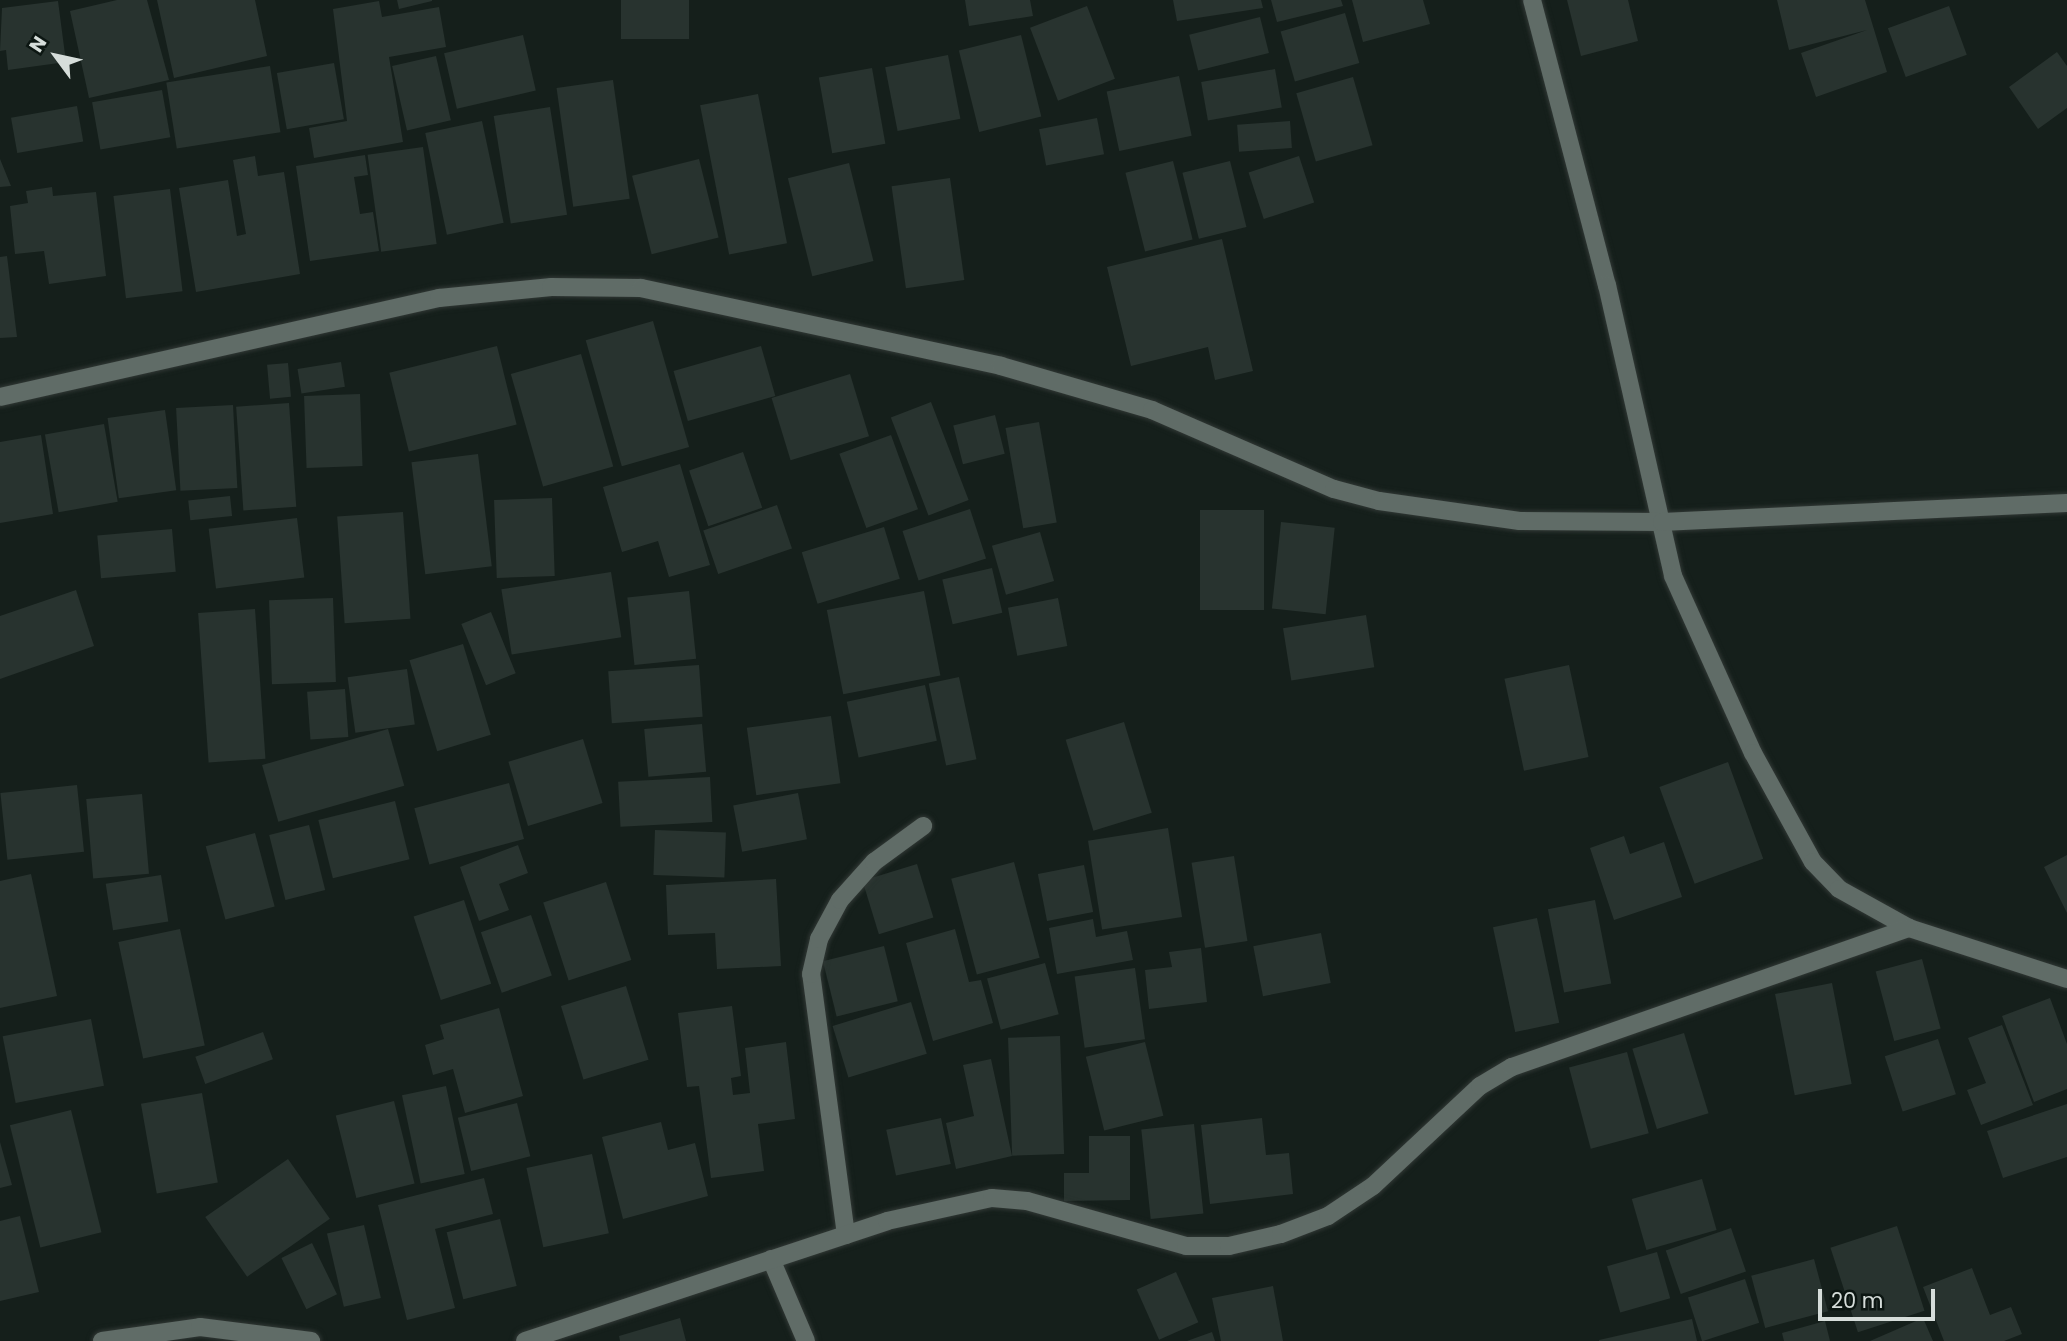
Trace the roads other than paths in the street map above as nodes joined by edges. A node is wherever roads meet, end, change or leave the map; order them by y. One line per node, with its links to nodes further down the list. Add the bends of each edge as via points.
1 (1532, 0): 4 (street)
2 (0, 397): 4 (street, via 439,298 551,287 641,288 1002,366 1152,410 1334,489 1379,500 1520,521)
3 (2067, 503): 4 (street)
4 (1662, 522): 6 (street, via 1673,576 1689,615 1753,754 1813,862 1839,888)
5 (923, 826): 8 (street, via 874,862 841,900 820,939 811,974)
6 (1909, 928): 7 (street); 8 (street, via 1513,1067 1480,1086 1373,1186 1328,1216 1281,1234 1229,1246 1186,1247 1027,1201 992,1198)
7 (2067, 979)
8 (846, 1235): 9 (street)
9 (771, 1259): 12 (street); 13 (street)
10 (102, 1341): 11 (street, via 200,1327)
11 (311, 1341)
12 (525, 1341)
13 (806, 1341)

